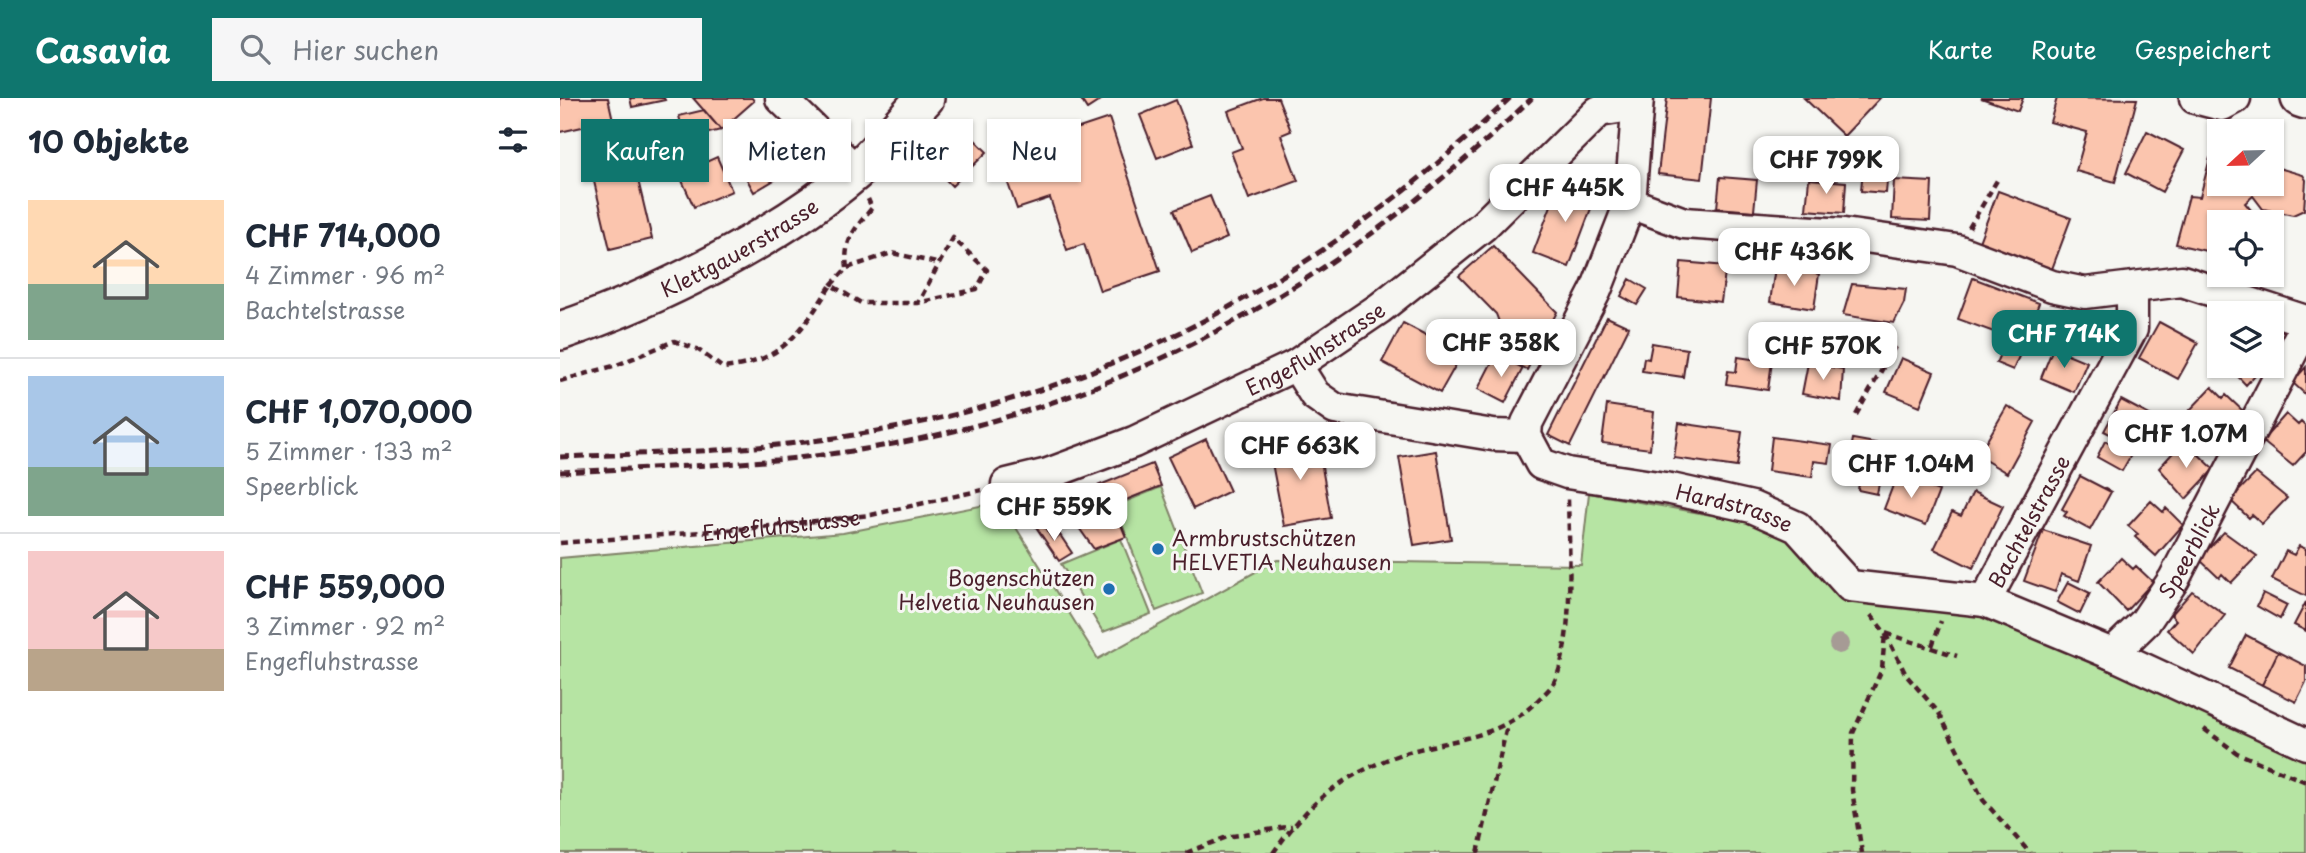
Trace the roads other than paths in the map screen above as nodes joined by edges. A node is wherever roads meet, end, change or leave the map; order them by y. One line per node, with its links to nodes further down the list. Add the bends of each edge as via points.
1 (781, 98): 8 (street)
2 (925, 98): 8 (main road, Klettgauerstrasse)
3 (2195, 98): 4 (street, via 2222,105)
4 (2235, 98)
5 (2300, 98): 6 (main road)
6 (2306, 100)
7 (1638, 102): 9 (street); 13 (street, Engefluhstrasse, via 1599,111 1483,226 1380,308)
8 (861, 183): 12 (main road, Klettgauerstrasse, via 650,294)
9 (1630, 203): 10 (street, via 1684,223 1844,234 1957,250 2052,286 2085,293); 14 (street, via 1596,290 1527,423)
10 (2132, 288): 11 (street, via 2182,281); 16 (street, Bachtelstrasse, via 2132,329)
11 (2306, 323): 17 (street, Speerblick, via 2174,579 2145,622)
12 (560, 331)
13 (1296, 365): 14 (street, via 1315,396 1335,409 1493,435); 15 (street, Engefluhstrasse, via 1134,442)
14 (1526, 436): 16 (street, Hardstrasse, via 1541,464 1567,473 1752,507 1797,527 1850,586)
15 (1007, 484)
16 (1985, 601): 17 (street)
17 (2112, 654): 18 (street)
18 (2305, 742)

